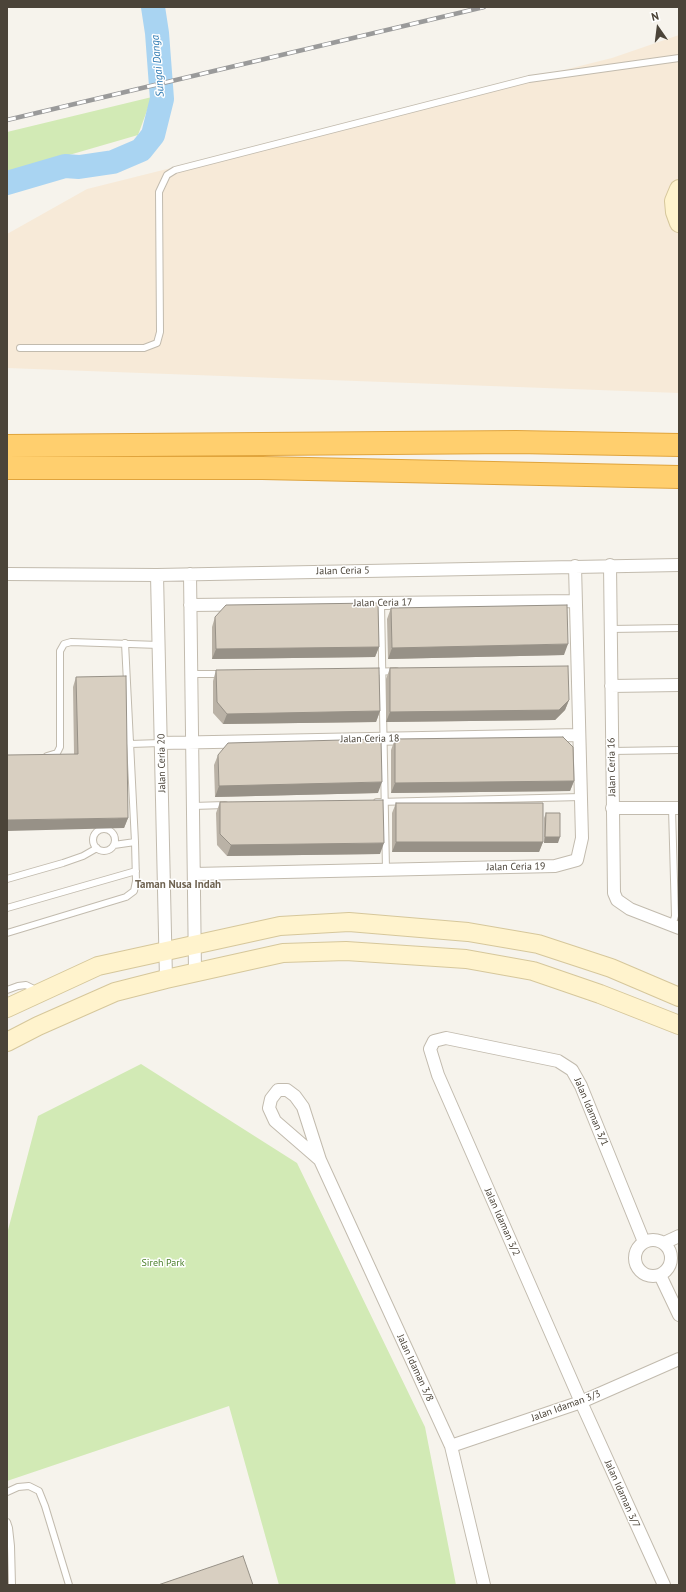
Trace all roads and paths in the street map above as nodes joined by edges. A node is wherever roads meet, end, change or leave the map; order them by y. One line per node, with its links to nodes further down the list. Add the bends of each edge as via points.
1 (679, 58): 4 (lane, via 529,79 174,170 167,175 159,192 160,332 157,343 144,348)
2 (679, 189): 3 (main road, via 674,201)
3 (679, 223)
4 (20, 348)
5 (679, 445): 6 (highway, via 516,442)
6 (7, 446)
7 (7, 468): 8 (highway, via 262,468)
8 (679, 477)
9 (610, 565): 10 (street, Jalan Ceria 5); 11 (street, Jalan Ceria 5); 19 (street, Jalan Ceria 16)
10 (679, 565)
11 (575, 566): 13 (street, Jalan Ceria 5); 15 (street, Jalan Ceria 19)
12 (7, 574): 14 (street, Jalan Ceria 5)
13 (190, 574): 14 (street, Jalan Ceria 5); 17 (street)
14 (157, 575): 21 (street, Jalan Ceria 20)
15 (576, 601): 16 (street, Jalan Ceria 17); 29 (street, Jalan Ceria 19, via 574,669)
16 (381, 603): 17 (street, Jalan Ceria 17); 24 (lane)
17 (190, 605): 25 (street)
18 (679, 628): 19 (lane)
19 (610, 629): 28 (street, Jalan Ceria 16)
20 (125, 643): 21 (lane); 33 (lane); 36 (lane, via 64,644 60,651 60,747 57,753 51,756)
21 (159, 645): 32 (street, Jalan Ceria 20)
22 (406, 671): 24 (lane)
23 (366, 672): 24 (lane)
24 (382, 672): 30 (lane)
25 (191, 674): 26 (lane); 31 (street)
26 (231, 674)
27 (679, 685): 28 (street)
28 (611, 686): 35 (street, Jalan Ceria 16)
29 (579, 735): 30 (street, Jalan Ceria 18); 37 (street, Jalan Ceria 19)
30 (384, 738): 31 (street, Jalan Ceria 18); 39 (lane)
31 (192, 742): 32 (street, Jalan Ceria 18); 41 (street)
32 (161, 743): 33 (lane); 55 (street, Jalan Ceria 20)
33 (130, 744): 44 (lane)
34 (679, 750): 35 (lane)
35 (612, 751): 42 (street, Jalan Ceria 16)
36 (36, 756)
37 (581, 798): 39 (lane); 47 (street, Jalan Ceria 19, via 580,850 577,860 567,864)
38 (369, 802): 39 (lane)
39 (385, 802): 47 (lane)
40 (233, 805): 41 (lane)
41 (193, 806): 49 (street)
42 (612, 808): 43 (street); 52 (street, Jalan Ceria 16, via 613,885 617,900 630,909)
43 (676, 808): 52 (lane)
44 (135, 842): 45 (lane); 48 (lane)
45 (114, 845): 46 (lane, via 106,851); 46 (lane, via 114,835 108,830 101,830 94,838)
46 (97, 848): 50 (lane, via 63,864)
47 (386, 870): 49 (street, Jalan Ceria 19)
48 (136, 871): 51 (lane); 53 (lane, via 134,891 126,897)
49 (194, 874): 54 (street)
50 (7, 879)
51 (7, 908)
52 (676, 927)
53 (7, 933)
54 (195, 945): 55 (main road); 56 (street); 60 (main road, via 280,926 350,922 468,932 538,944 611,968)
55 (166, 951): 57 (street, Jalan Ceria 20); 59 (main road, via 98,966)
56 (195, 972): 57 (main road); 62 (main road, via 283,953 346,951 466,959 533,971)
57 (166, 979): 64 (main road, via 115,992)
58 (7, 990): 59 (lane, via 26,985 32,988)
59 (35, 994): 61 (main road)
60 (679, 997)
61 (7, 1008)
62 (679, 1025)
63 (434, 1041): 67 (street, Jalan Idaman 3/1, via 446,1038 550,1059 572,1070 581,1086); 73 (street, Jalan Idaman 3/2, via 430,1049 438,1075)
64 (7, 1042)
65 (320, 1160): 65 (street, Jalan Idaman 3/8, via 275,1121 270,1108 271,1099 278,1090 287,1090 303,1107); 74 (street, Jalan Idaman 3/8)
66 (679, 1236): 68 (street)
67 (644, 1242): 68 (street, via 654,1240); 70 (street, via 636,1251 636,1263 642,1273 648,1276)
68 (664, 1243): 69 (street)
69 (675, 1261): 70 (street)
70 (660, 1275): 71 (street)
71 (679, 1315)
72 (679, 1359): 73 (street, Jalan Idaman 3/3)
73 (581, 1402): 74 (street, Jalan Idaman 3/3); 80 (street, Jalan Idaman 3/7)
74 (451, 1446): 79 (street, Jalan Idaman 3/8)
75 (7, 1492): 78 (lane, via 18,1487 30,1486 39,1491 46,1506)
76 (7, 1522): 77 (lane, via 10,1528)
77 (12, 1585)
78 (69, 1585)
79 (484, 1585)
80 (664, 1585)

